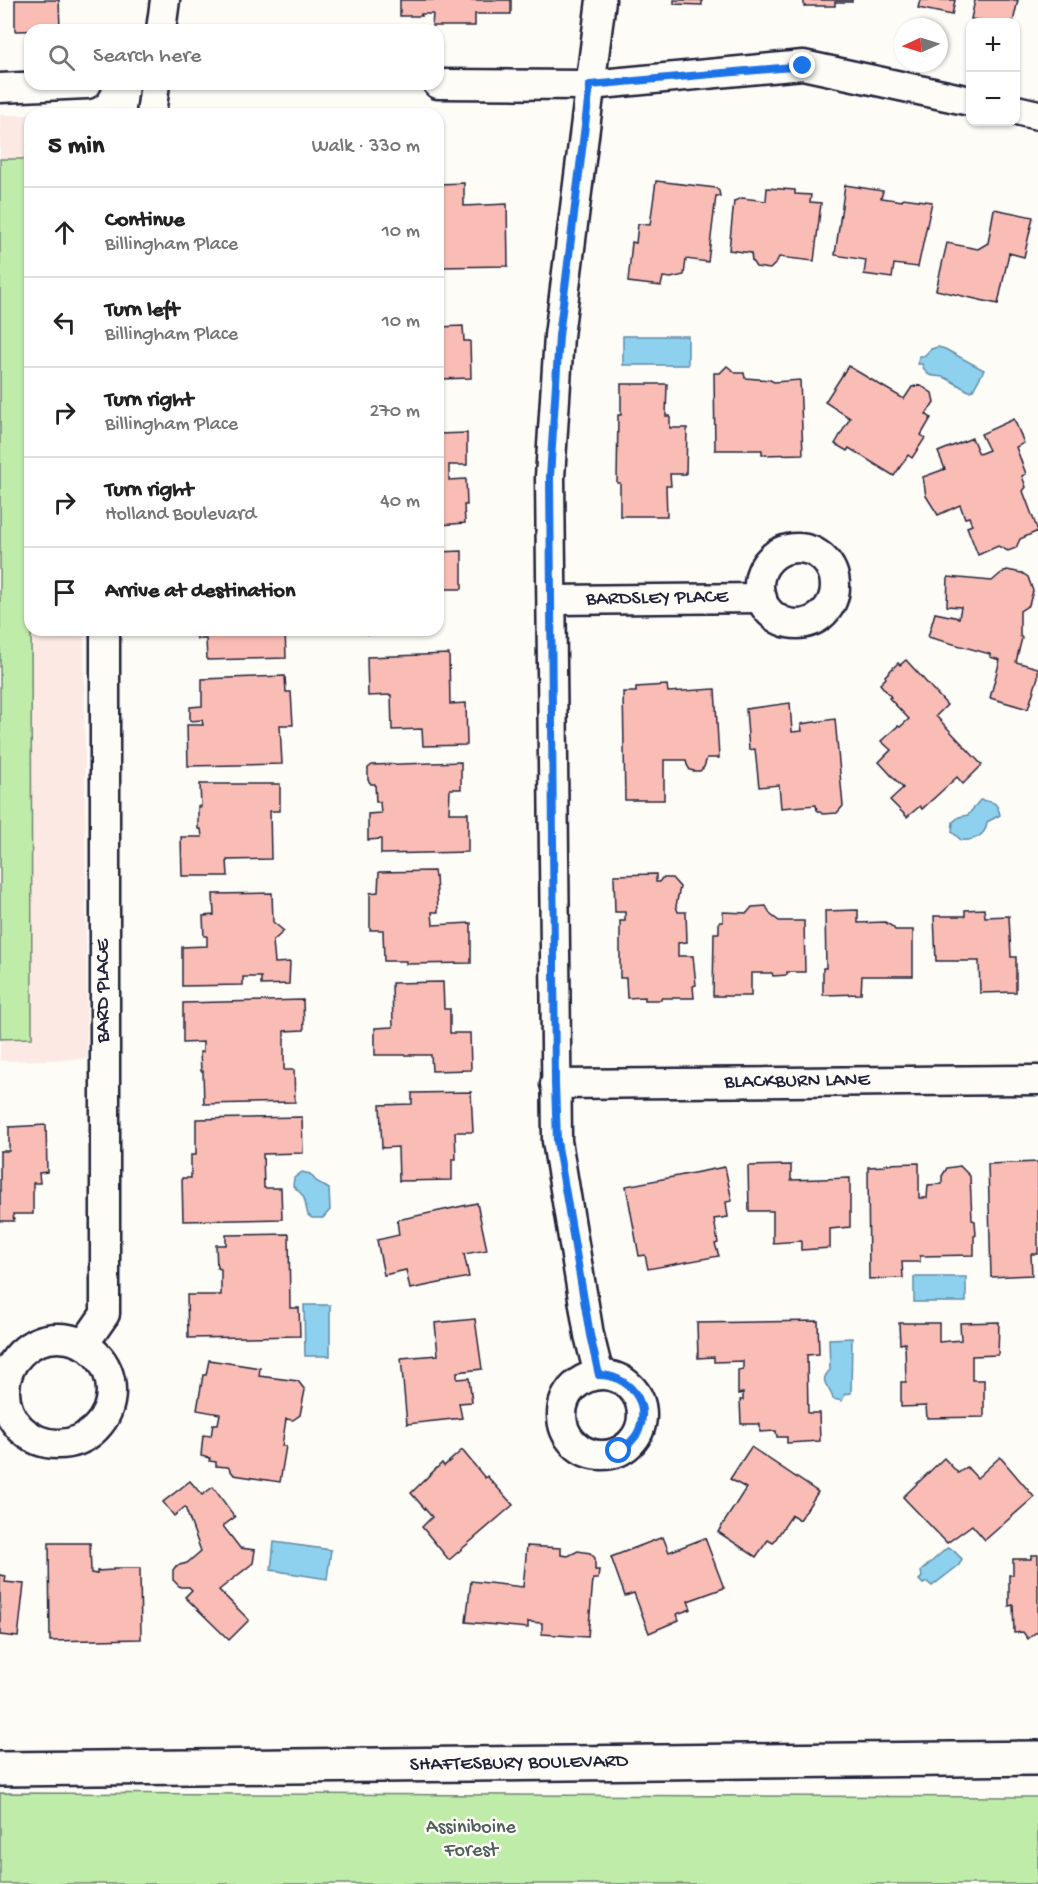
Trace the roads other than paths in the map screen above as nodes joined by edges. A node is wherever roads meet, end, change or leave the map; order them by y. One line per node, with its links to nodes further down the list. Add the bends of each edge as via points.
1 (165, 0): 3 (street)
2 (601, 0): 5 (street)
3 (162, 24)
4 (444, 84): 5 (street)
5 (590, 85): 9 (street, via 803,66); 14 (street, via 558,348 550,477)
6 (24, 87): 7 (street)
7 (0, 88)
8 (153, 90): 10 (street)
9 (966, 100)
10 (151, 108)
11 (1020, 111): 12 (street)
12 (1038, 115)
13 (762, 598): 14 (street, BARDSLEY PLACE)
14 (552, 600): 17 (street)
15 (105, 636): 18 (street, BARD PLACE, via 105,1314)
16 (1038, 1080): 17 (street, BLACKBURN LANE)
17 (555, 1084): 19 (street, via 557,1141)
18 (84, 1344)
19 (599, 1375)
20 (1038, 1758): 21 (street, SHAFTESBURY BOULEVARD)
21 (0, 1769)

